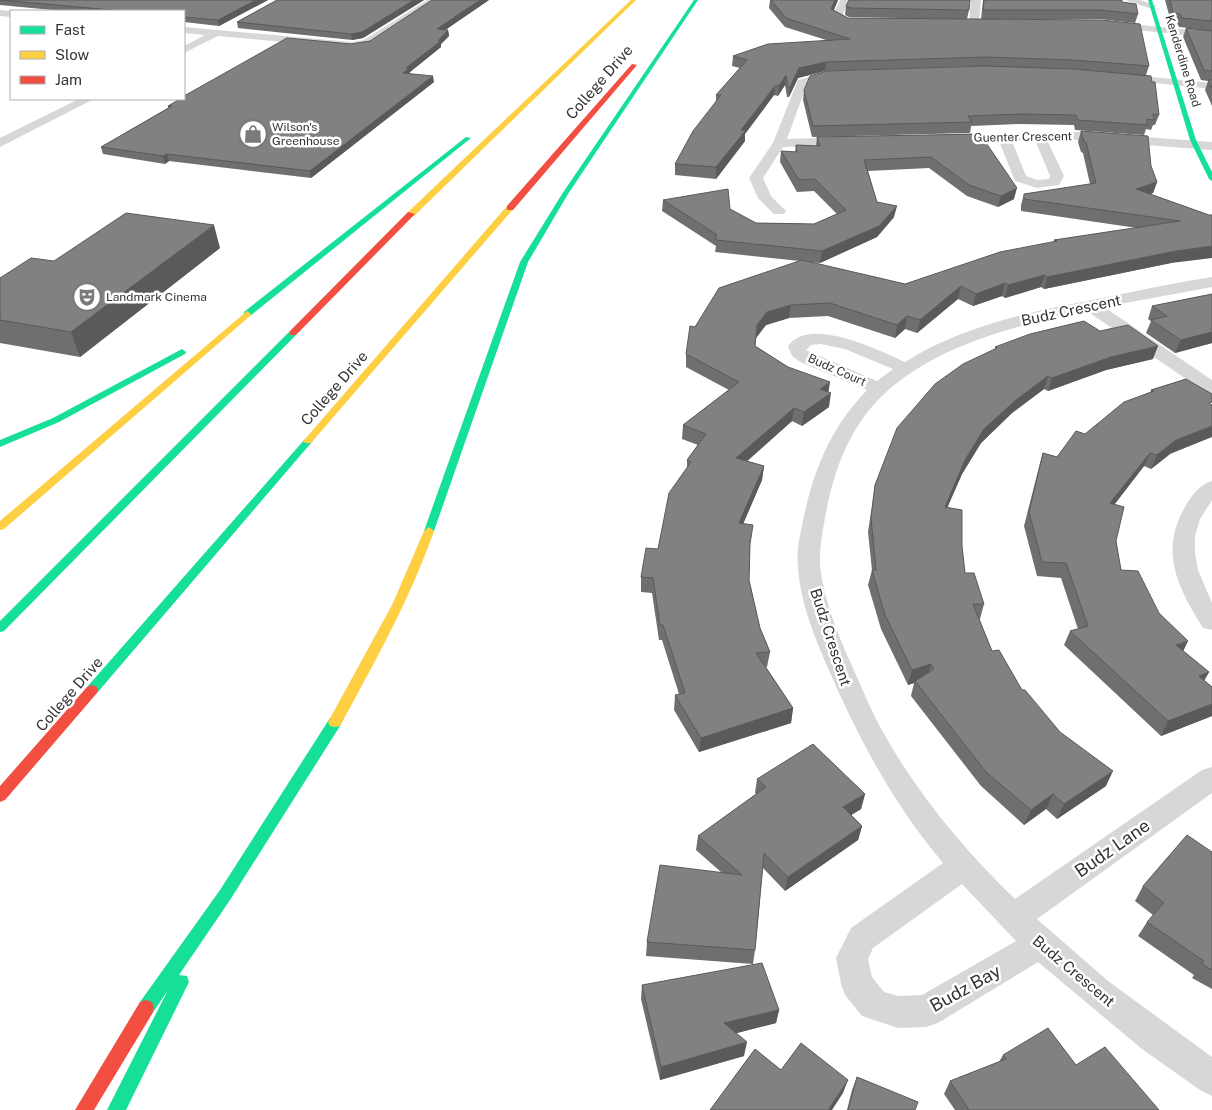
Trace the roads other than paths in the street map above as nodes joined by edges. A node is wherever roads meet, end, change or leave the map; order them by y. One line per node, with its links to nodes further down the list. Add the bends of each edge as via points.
1 (433, 0): 15 (street, via 367,43 337,45)
2 (634, 0): 17 (main road, College Drive)
3 (691, 0): 18 (main road, College Drive)
4 (696, 0): 52 (main road, via 564,194 524,262 420,557 388,627 324,741)
5 (845, 0): 9 (street, via 837,17 847,22)
6 (976, 0): 10 (street)
7 (1130, 0): 8 (street, Kenderdine Road)
8 (1151, 3): 14 (main road, Kenderdine Road)
9 (874, 23)
10 (974, 23)
11 (230, 26): 15 (street)
12 (1100, 27): 14 (street)
13 (185, 30): 15 (street)
14 (1158, 31): 16 (street); 23 (main road, Kenderdine Road)
15 (215, 33): 19 (street)
16 (1212, 35)
17 (597, 36): 26 (main road); 48 (main road, College Drive, via 408,217)
18 (652, 44)
19 (185, 49)
20 (639, 59): 50 (main road, College Drive)
21 (854, 75): 33 (street, via 824,76 802,82)
22 (1109, 76): 23 (street)
23 (1173, 82): 24 (street); 34 (main road, Kenderdine Road)
24 (1212, 86)
25 (86, 100): 32 (street)
26 (496, 116)
27 (481, 128): 40 (main road)
28 (1038, 136): 29 (street, Guenter Crescent); 29 (street, via 1057,176 1054,182 1042,185 1020,178); 34 (street, Guenter Crescent)
29 (1004, 137): 30 (street, Guenter Crescent)
30 (936, 138)
31 (857, 141): 33 (street)
32 (0, 143)
33 (779, 143): 37 (street, via 756,178 765,198)
34 (1194, 145): 35 (street, Guenter Crescent); 36 (main road, Kenderdine Road)
35 (1212, 146)
36 (1212, 179)
37 (779, 211)
38 (1212, 282): 39 (street, Budz Crescent)
39 (1090, 305): 41 (street, Budz Crescent, via 996,327 925,357); 42 (street)
40 (240, 319): 44 (main road, via 118,388); 46 (main road)
41 (907, 369): 43 (street, Budz Crescent); 43 (street, Budz Court, via 834,340 811,339 797,346 798,352 806,358)
42 (1212, 388)
43 (879, 389): 51 (street, Budz Crescent, via 843,435 823,476 809,544 809,567 822,620 856,710 906,793)
44 (0, 444)
45 (1212, 487): 47 (street, via 1202,497 1183,533 1187,577 1196,600)
46 (0, 527)
47 (1212, 622)
48 (0, 628)
49 (1212, 778): 53 (street, Budz Lane)
50 (0, 796)
51 (963, 866): 53 (street, Budz Crescent); 54 (street, Budz Bay, via 862,938 852,958 857,984 874,1005 898,1012 926,1011)
52 (225, 895): 56 (main road, via 148,1005); 57 (main road)
53 (1013, 918): 54 (street, Budz Crescent)
54 (1040, 944): 55 (street, Budz Crescent, via 1135,1023)
55 (1212, 1078)
56 (84, 1110)
57 (116, 1110)

